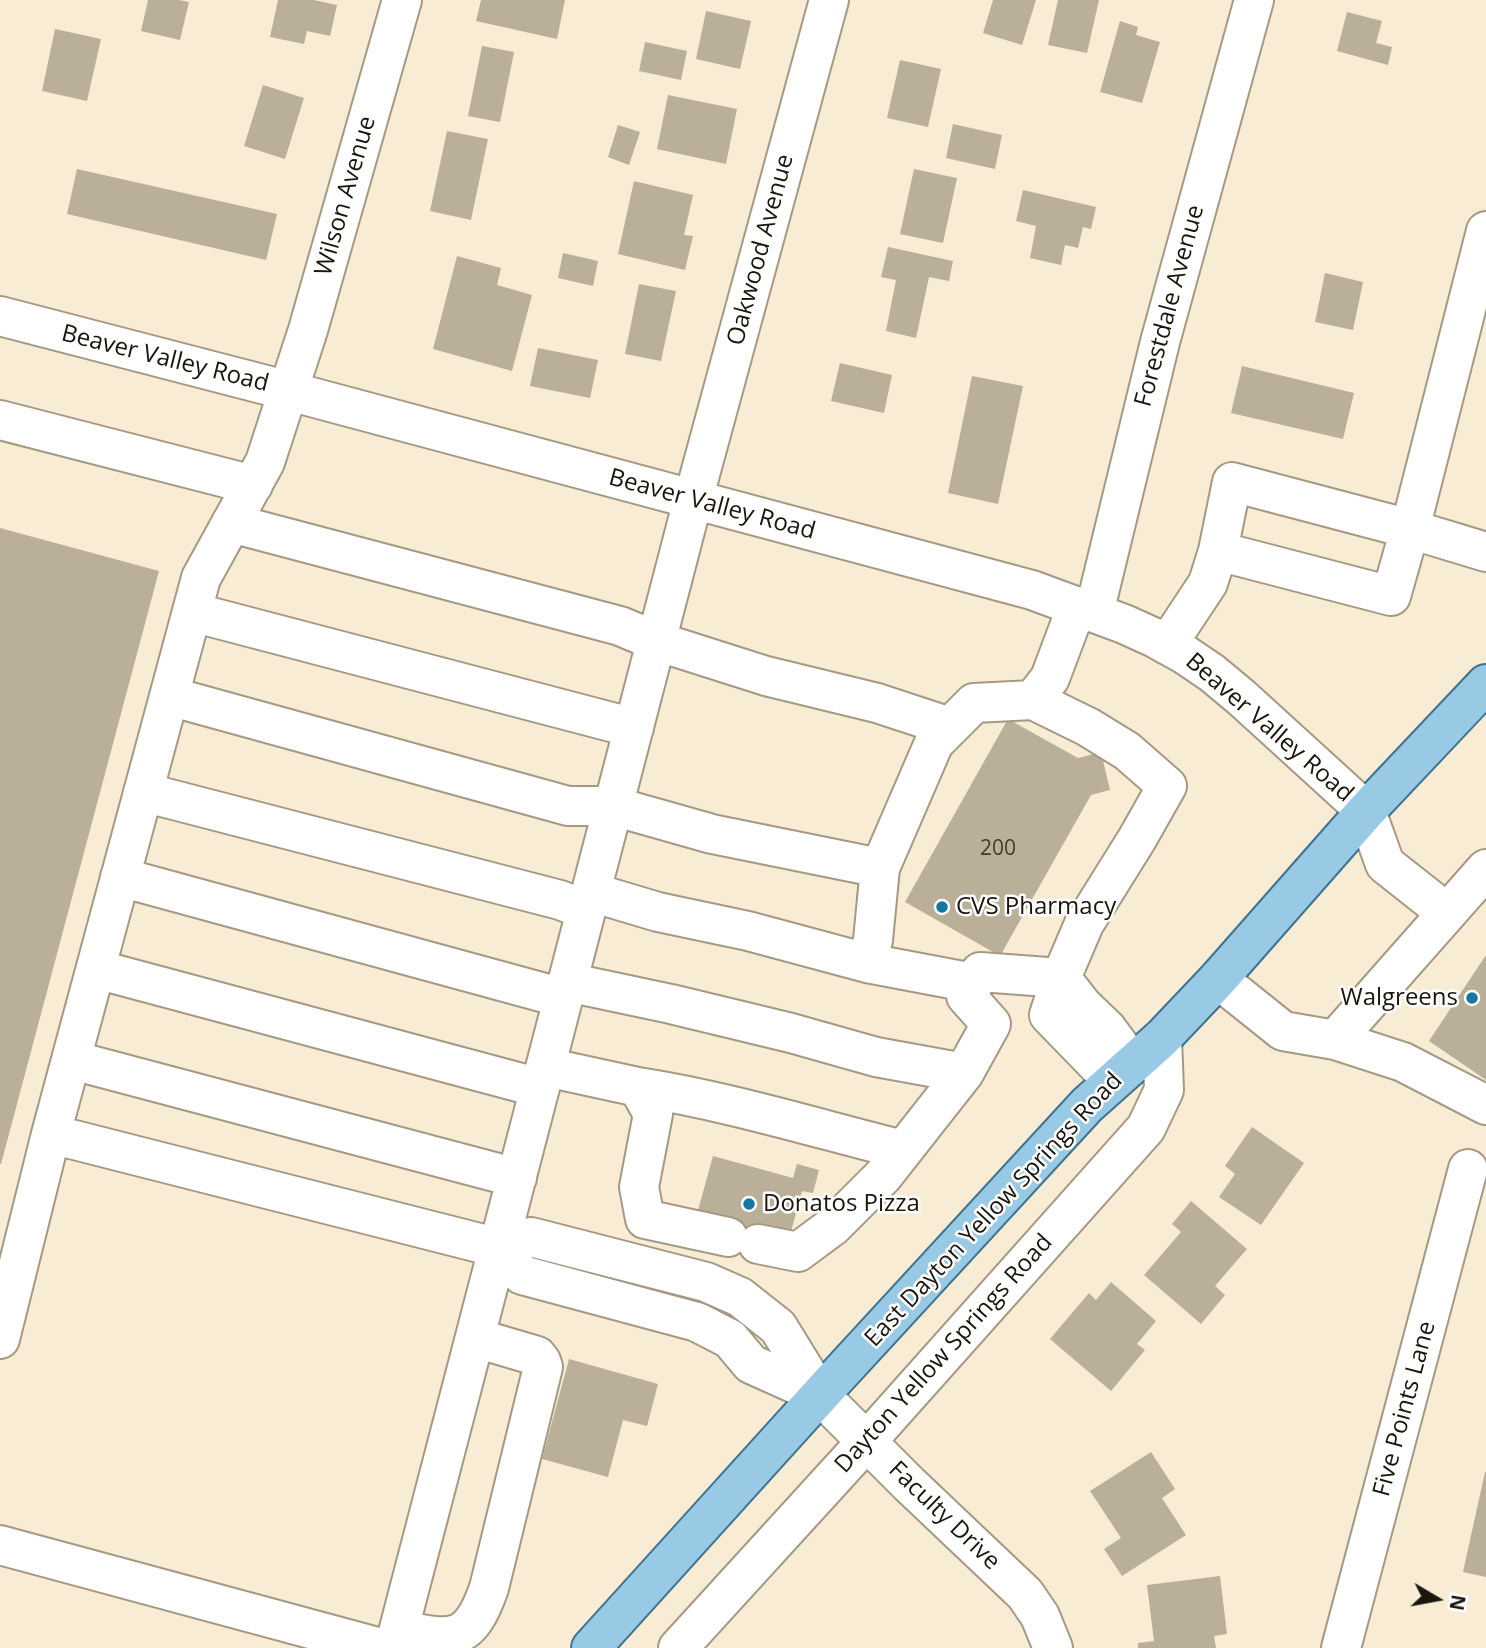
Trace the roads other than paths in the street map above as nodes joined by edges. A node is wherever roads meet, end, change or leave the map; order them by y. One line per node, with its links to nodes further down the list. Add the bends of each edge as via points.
1 (402, 0): 7 (street, Wilson Avenue)
2 (829, 0): 11 (street, Oakwood Avenue)
3 (1254, 0): 16 (street, Forestdale Avenue)
4 (1486, 231): 9 (street)
5 (1486, 315): 9 (street, via 1450,456)
6 (0, 316): 7 (street, Beaver Valley Road)
7 (289, 391): 10 (street, Wilson Avenue); 11 (street, Beaver Valley Road)
8 (0, 420): 10 (street)
9 (1422, 478): 13 (street)
10 (253, 485): 12 (street, Wilson Avenue)
11 (693, 500): 16 (street, Beaver Valley Road, via 1032,590); 18 (street, Oakwood Avenue)
12 (231, 523): 17 (street, Wilson Avenue, via 201,578); 18 (street, via 620,626)
13 (1409, 529): 14 (street, via 1391,596); 14 (street, via 1232,482); 15 (street)
14 (1218, 551): 19 (street, via 1208,583)
15 (1486, 552)
16 (1085, 610): 19 (street, Beaver Valley Road); 22 (street, Forestdale Avenue, via 1050,678)
17 (192, 612): 21 (street, Wilson Avenue); 24 (street)
18 (656, 641): 23 (street); 24 (street, Oakwood Avenue)
19 (1167, 645): 27 (street, Beaver Valley Road, via 1242,698)
20 (1483, 693): 27 (main road, East Dayton Yellow Springs Road)
21 (169, 696): 25 (street, Wilson Avenue); 26 (street, via 568,806)
22 (1033, 700): 23 (street, via 974,704); 36 (street, via 1128,751 1167,786 1084,923)
23 (950, 727): 28 (street, via 934,743)
24 (634, 728): 26 (street, Oakwood Avenue)
25 (143, 792): 30 (street, Wilson Avenue); 31 (street, via 560,900)
26 (613, 806): 28 (street, via 712,834); 31 (street, Oakwood Avenue)
27 (1366, 811): 32 (street, via 1385,864); 37 (main road, East Dayton Yellow Springs Road)
28 (880, 868): 33 (street)
29 (1486, 869): 32 (street)
30 (120, 877): 34 (street, Wilson Avenue); 38 (street)
31 (589, 901): 33 (street, via 748,931); 38 (street, Oakwood Avenue)
32 (1447, 913): 40 (street)
33 (867, 963): 35 (street)
34 (96, 969): 41 (street, Wilson Avenue); 45 (street)
35 (976, 978): 36 (street); 43 (street, via 966,996 991,1024)
36 (1061, 978): 44 (street, via 1049,1015)
37 (1218, 979): 39 (main road, East Dayton Yellow Springs Road); 40 (street, via 1283,1031)
38 (565, 990): 43 (street, via 670,1004 876,1057); 45 (street, Oakwood Avenue)
39 (1162, 1038): 44 (main road, East Dayton Yellow Springs Road); 57 (street, Dayton Yellow Springs Road, via 1164,1090 1146,1128)
40 (1335, 1040): 42 (street)
41 (72, 1060): 49 (street, Wilson Avenue); 52 (street)
42 (1403, 1062): 47 (street); 48 (street)
43 (964, 1073): 50 (street)
44 (1123, 1073): 56 (main road, East Dayton Yellow Springs Road, via 1087,1105)
45 (543, 1078): 46 (street); 52 (street, Oakwood Avenue)
46 (638, 1087): 50 (street, via 748,1109); 50 (street, via 653,1114 639,1187 645,1219 798,1252 833,1226)
47 (1486, 1105)
48 (1486, 1133)
49 (51, 1134): 53 (street); 55 (street, Wilson Avenue)
50 (903, 1150)
51 (1468, 1169): 63 (street, Five Points Lane)
52 (517, 1178): 53 (street, Oakwood Avenue)
53 (499, 1248): 54 (street, Oakwood Avenue); 56 (street, Faculty Drive, via 531,1237 706,1282 740,1297 778,1327)
54 (476, 1338): 59 (street, Oakwood Avenue); 59 (street, via 537,1356 543,1367 489,1588 482,1609 454,1636)
55 (0, 1339)
56 (820, 1395): 57 (street, Faculty Drive); 60 (main road, East Dayton Yellow Springs Road)
57 (866, 1442): 61 (street, Dayton Yellow Springs Road); 62 (street, Faculty Drive, via 1025,1594)
58 (0, 1545): 59 (street)
59 (392, 1642)
60 (591, 1648)
61 (678, 1648)
62 (1053, 1648)
63 (1341, 1648)

